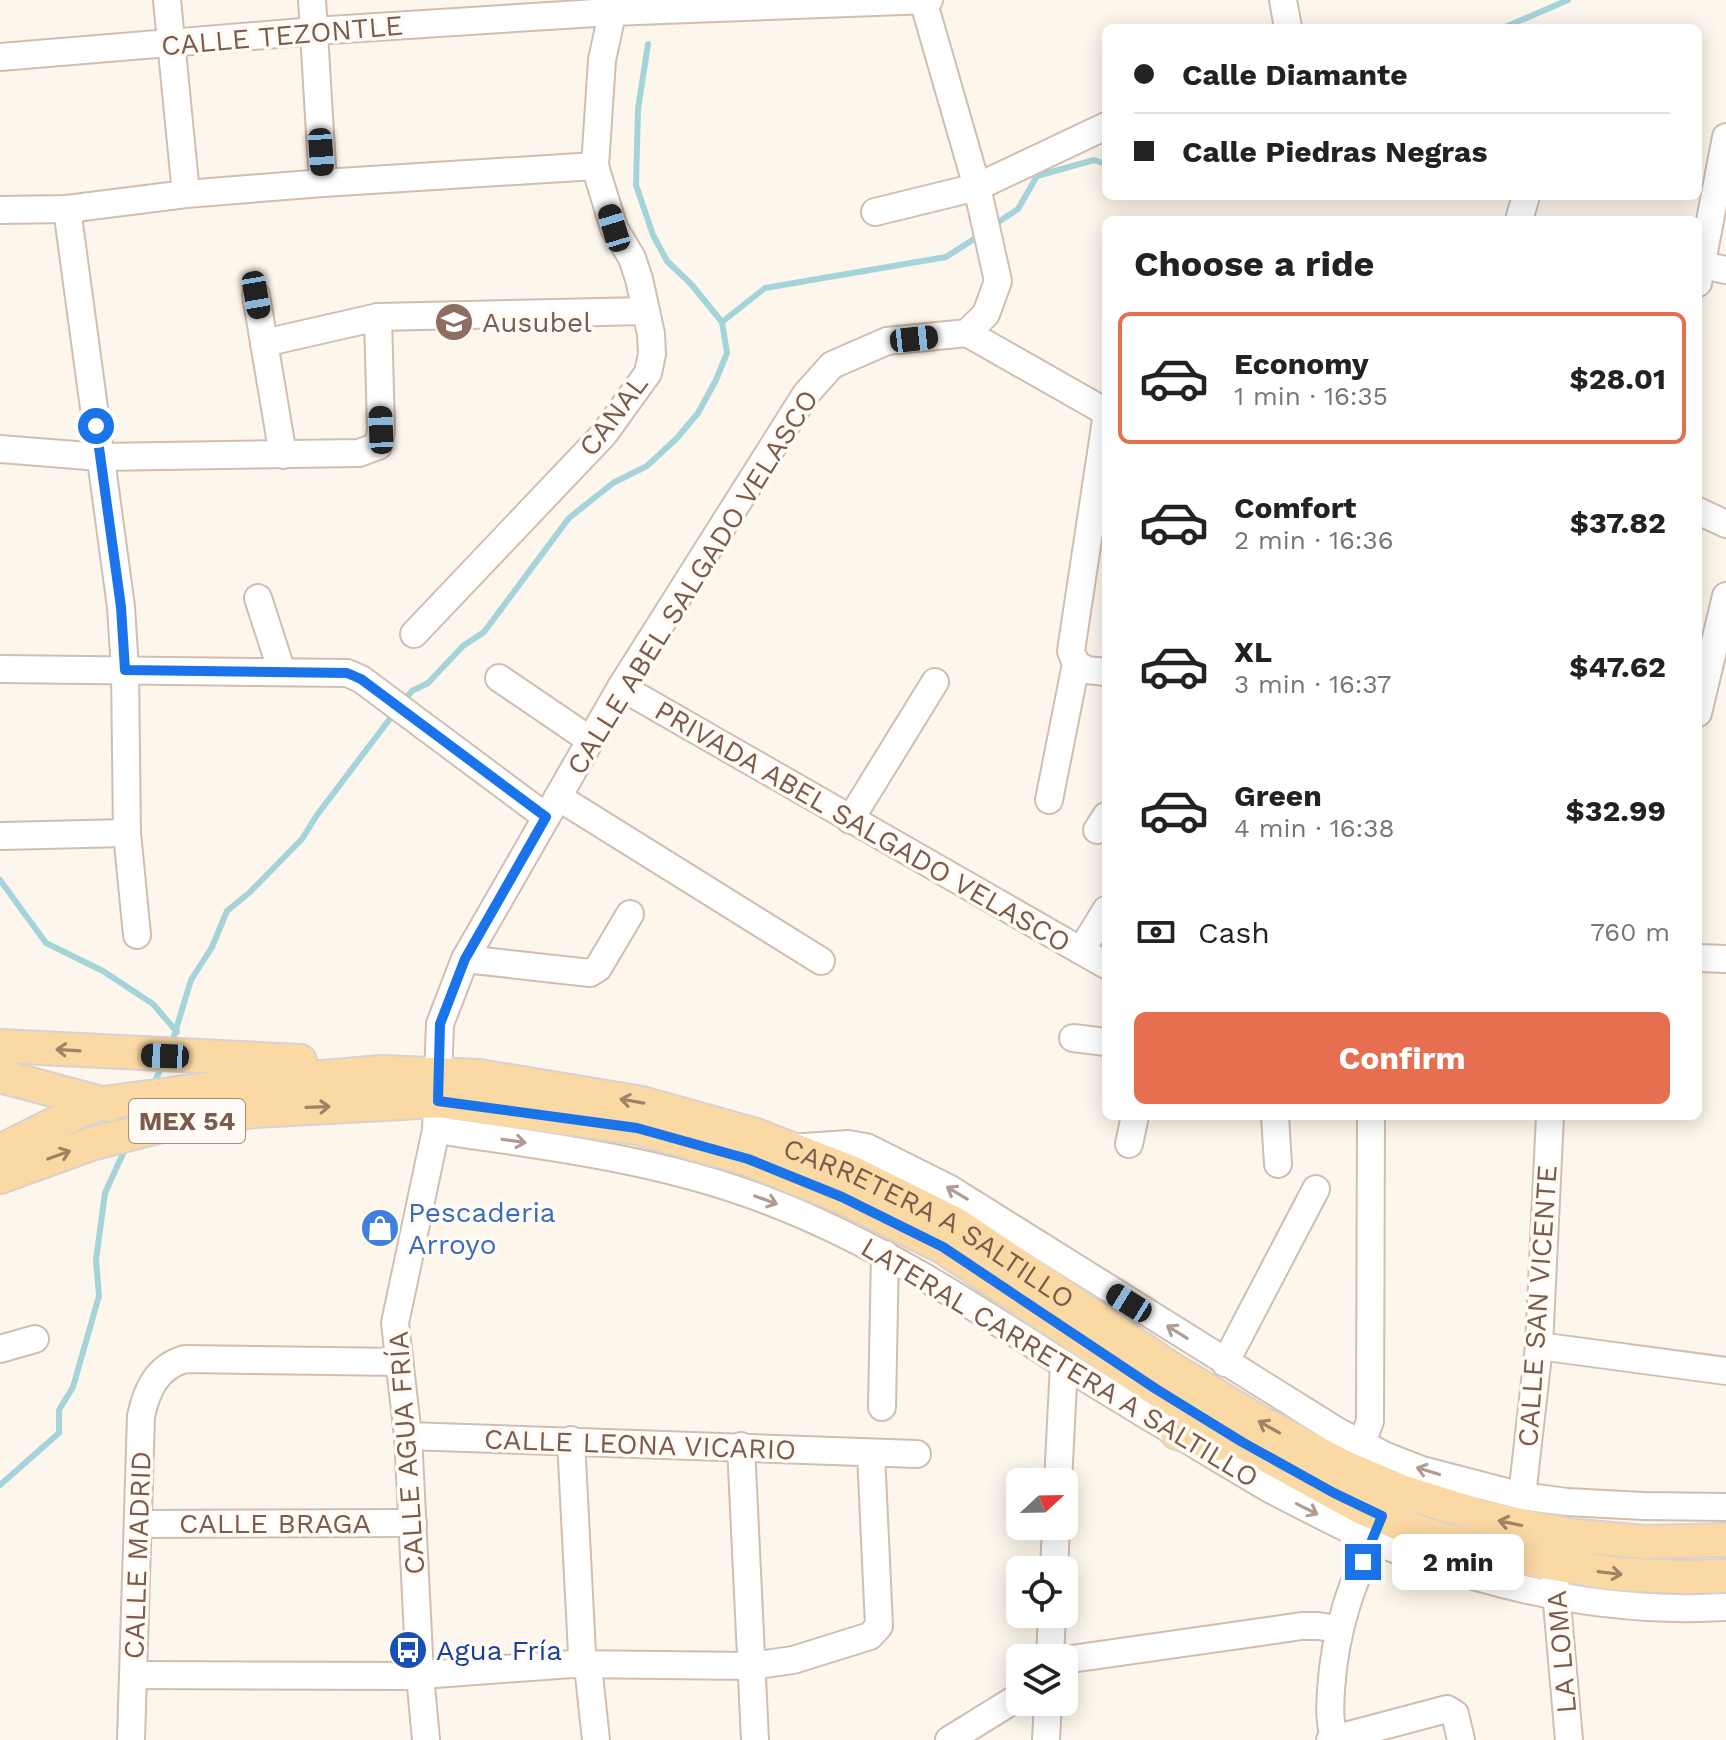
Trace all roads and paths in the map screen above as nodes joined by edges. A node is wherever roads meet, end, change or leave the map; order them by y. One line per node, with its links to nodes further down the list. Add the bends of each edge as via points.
1 (167, 0): 8 (street)
2 (312, 0): 7 (street)
3 (925, 0): 5 (street, CALLE TEZONTLE); 14 (street)
4 (1283, 0): 6 (street)
5 (613, 6): 7 (street, CALLE TEZONTLE); 12 (street, CANAL, via 602,60)
6 (1287, 24)
7 (314, 31): 8 (street, CALLE TEZONTLE); 13 (street)
8 (172, 44): 9 (street, CALLE TEZONTLE); 15 (street)
9 (0, 57)
10 (1102, 128): 14 (street)
11 (1726, 137): 19 (street)
12 (595, 166): 13 (street); 21 (street, CANAL, via 614,228 632,258)
13 (323, 183): 15 (street)
14 (977, 187): 18 (street); 23 (street, via 998,281 986,314)
15 (186, 194): 16 (street)
16 (67, 209): 17 (street); 29 (street)
17 (0, 210)
18 (875, 212)
19 (1706, 270)
20 (256, 295): 24 (street)
21 (646, 311): 22 (street); 34 (street, CANAL, via 652,354 648,373 627,403 604,434)
22 (378, 317): 24 (street); 28 (street, via 378,446 359,453)
23 (967, 333): 25 (street); 42 (street, CALLE ABEL SALGADO VELASCO, via 887,341 832,365 806,394)
24 (264, 343): 28 (street)
25 (1102, 410)
26 (1102, 446): 35 (street, via 1071,651)
27 (0, 449): 29 (street)
28 (283, 455): 29 (street)
29 (100, 457): 37 (street)
30 (1702, 513): 31 (street)
31 (1726, 524)
32 (1726, 596): 43 (street)
33 (258, 598): 38 (street)
34 (414, 634)
35 (1076, 664): 39 (street); 45 (street)
36 (0, 669): 37 (street)
37 (125, 670): 38 (street); 48 (street)
38 (282, 672): 46 (street, via 347,673)
39 (1102, 672)
40 (499, 678): 44 (street)
41 (935, 682): 47 (street)
42 (621, 687): 44 (street, CALLE ABEL SALGADO VELASCO); 47 (street, PRIVADA ABEL SALGADO VELASCO)
43 (1702, 696)
44 (590, 740): 46 (street, CALLE ABEL SALGADO VELASCO)
45 (1049, 800)
46 (552, 807): 55 (street, CALLE ABEL SALGADO VELASCO); 57 (street)
47 (850, 820): 53 (street, PRIVADA ABEL SALGADO VELASCO)
48 (127, 833): 49 (street); 52 (street)
49 (2, 836)
50 (630, 914): 55 (street, via 590,973)
51 (1102, 917): 53 (street)
52 (137, 935)
53 (1081, 951): 58 (street, PRIVADA ABEL SALGADO VELASCO)
54 (1702, 958): 56 (street)
55 (465, 959): 64 (street, CALLE ABEL SALGADO VELASCO, via 440,1024)
56 (1726, 959)
57 (821, 961)
58 (1102, 963)
59 (1073, 1038): 60 (street)
60 (1102, 1042)
61 (0, 1046): 63 (main road, one-way to 61, via 137,1055)
62 (0, 1076): 65 (main road)
63 (252, 1084): 64 (main road, CARRETERA A SALTILLO / MEX 54, one-way to 64); 64 (main road, CARRETERA A SALTILLO / MEX 54, via 382,1072); 65 (main road, CARRETERA A SALTILLO / MEX 54); 65 (main road, CARRETERA A SALTILLO / MEX 54, via 165,1125)
64 (438, 1102): 71 (main road, CARRETERA A SALTILLO / MEX 54, one-way to 64, via 642,1103 479,1076); 76 (street, LATERAL CARRETERA A SALTILLO, one-way to 76, via 570,1149 672,1169 767,1200); 80 (street, CALLE AGUA FRÍA, via 396,1312); 88 (main road, CARRETERA A SALTILLO / MEX 54, via 637,1128 748,1159 842,1197 943,1247)
65 (118, 1112): 72 (main road, CARRETERA A SALTILLO / MEX 54, via 82,1110); 74 (main road, CARRETERA A SALTILLO / MEX 54, one-way to 65, via 91,1144)
66 (1134, 1120): 70 (street)
67 (1275, 1120): 73 (street)
68 (1371, 1120): 89 (street, via 1370,1421)
69 (1550, 1120): 78 (street, CALLE SAN VICENTE)
70 (1129, 1144)
71 (789, 1148): 81 (street, one-way to 71, via 950,1189 866,1147); 99 (main road, CARRETERA A SALTILLO / MEX 54, one-way to 71, via 1645,1542 1568,1535 1475,1515 1372,1479 1182,1375 956,1224)
72 (0, 1151)
73 (1278, 1164)
74 (0, 1177)
75 (1316, 1189): 81 (street)
76 (885, 1254): 82 (street, LATERAL CARRETERA A SALTILLO); 84 (street)
77 (35, 1339): 79 (street)
78 (1539, 1346): 83 (street); 94 (street, CALLE SAN VICENTE)
79 (0, 1349)
80 (399, 1362): 86 (street, CALLE AGUA FRÍA); 97 (street, CALLE MADRID, via 174,1362 159,1373 145,1397)
81 (1225, 1363): 89 (street)
82 (1064, 1364): 85 (street, LATERAL CARRETERA A SALTILLO); 93 (street)
83 (1726, 1371)
84 (882, 1407)
85 (1177, 1433): 88 (main road, via 1215,1444); 98 (street, LATERAL CARRETERA A SALTILLO, one-way to 98, via 1268,1488)
86 (408, 1436): 87 (street, CALLE LEONA VICARIO); 96 (street, CALLE AGUA FRÍA)
87 (571, 1440): 90 (street, CALLE LEONA VICARIO); 105 (street)
88 (1242, 1442): 98 (main road, CARRETERA A SALTILLO / MEX 54, via 1334,1493)
89 (1362, 1443): 94 (street, one-way to 89, via 1422,1470)
90 (741, 1446): 91 (street, CALLE LEONA VICARIO); 106 (street)
91 (871, 1453): 92 (street, CALLE LEONA VICARIO); 106 (street, via 877,1630 793,1660)
92 (917, 1454)
93 (1059, 1468)
94 (1522, 1496): 95 (street)
95 (1726, 1507)
96 (413, 1523): 97 (street, CALLE BRAGA); 108 (street, CALLE AGUA FRÍA)
97 (138, 1524): 107 (street, CALLE MADRID)
98 (1377, 1528): 101 (main road, CARRETERA A SALTILLO / MEX 54, via 1446,1542); 103 (street)
99 (1726, 1540)
100 (1726, 1576): 101 (main road, CARRETERA A SALTILLO / MEX 54, one-way to 100, via 1616,1574)
101 (1555, 1580): 102 (street, via 1614,1605); 119 (street, LA LOMA)
102 (1726, 1607)
103 (1338, 1629): 104 (street, via 1302,1626); 117 (street, via 1330,1709)
104 (1078, 1658)
105 (585, 1664): 106 (street); 108 (street); 113 (street)
106 (750, 1666): 114 (street)
107 (134, 1675): 108 (street); 111 (street, CALLE MADRID)
108 (420, 1675): 112 (street, CALLE AGUA FRÍA)
109 (1006, 1705): 115 (street)
110 (1047, 1716): 116 (street)
111 (131, 1740)
112 (426, 1740)
113 (596, 1740)
114 (755, 1740)
115 (949, 1740)
116 (1046, 1740)
117 (1333, 1740): 118 (street, via 1447,1709 1455,1714)
118 (1461, 1740)
119 (1569, 1740)

